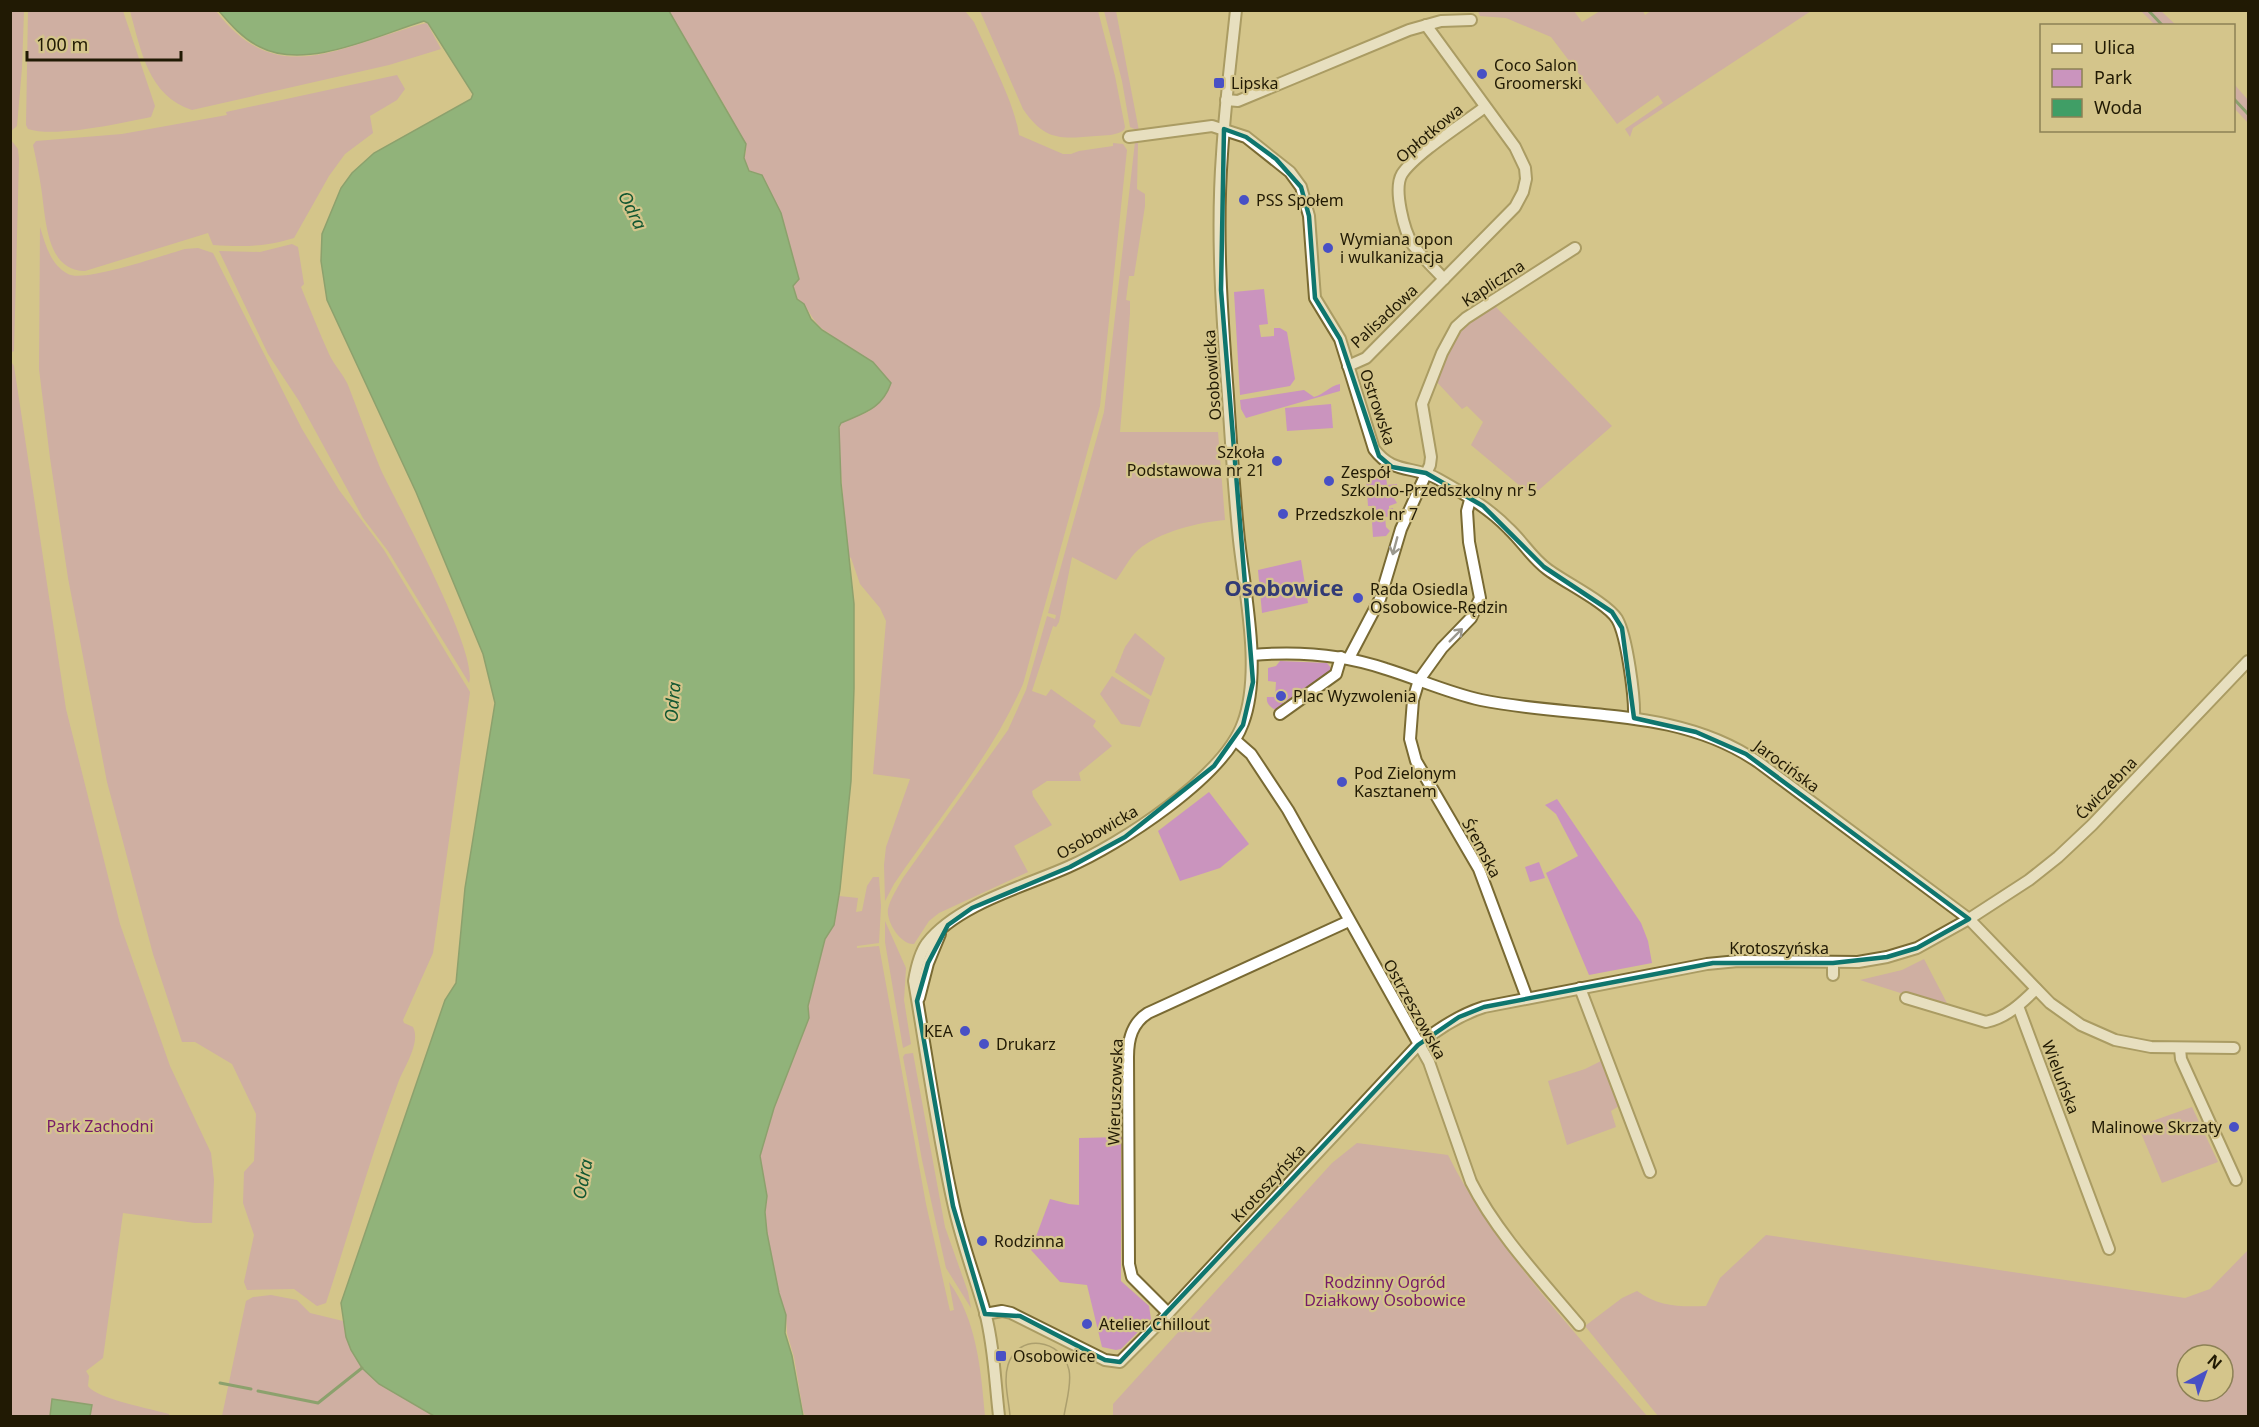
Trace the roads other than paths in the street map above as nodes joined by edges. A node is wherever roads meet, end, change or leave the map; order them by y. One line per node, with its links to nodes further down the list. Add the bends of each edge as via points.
1 (1236, 10): 4 (street, Osobowicka)
2 (1471, 20): 3 (street)
3 (1426, 25): 4 (street, via 1238,101); 5 (street, Palisadowa)
4 (1226, 100): 6 (street, Osobowicka)
5 (1485, 107): 9 (street, Palisadowa, via 1521,157 1525,186 1515,207); 9 (street, Opłotkowa, via 1413,161 1399,183 1399,202 1412,244)
6 (1224, 129): 7 (street, via 1207,127); 10 (street, Ostrowska, via 1246,137 1276,159 1301,187 1309,216 1315,298 1340,339); 13 (street, Osobowicka, via 1221,290 1237,520)
7 (1129, 137)
8 (1575, 248): 11 (street, Kapliczna, via 1466,318 1447,340 1422,404 1431,457)
9 (1444, 279): 10 (street, Palisadowa, via 1366,358)
10 (1348, 366): 11 (street, Ostrowska, via 1379,456 1392,467)
11 (1426, 473): 12 (street, Ostrowska); 14 (street, Kapliczna, one-way to 14, via 1401,529 1380,598)
12 (1470, 500): 16 (street, one-way to 12, via 1471,618 1479,602 1469,542); 18 (street, Ostrowska, via 1502,522 1544,567 1615,616 1622,628)
13 (1252, 655): 14 (street, Jarocińska, via 1299,652); 19 (street, Osobowicka, via 1251,699)
14 (1345, 658): 16 (street, Jarocińska); 17 (street, via 1336,674)
15 (2248, 661): 20 (street, Ćwiczebna, via 2079,838 2029,880)
16 (1419, 680): 18 (street, Jarocińska, via 1494,702); 26 (street, Śremska, via 1413,700 1412,752 1479,869)
17 (1280, 714)
18 (1634, 718): 20 (street, Jarocińska, via 1696,732 1740,750)
19 (1235, 740): 21 (street, Ostrzeszowska, via 1251,754 1278,793); 36 (street, Osobowicka, via 1207,773 1134,831 1070,867 972,908 927,944 918,964 914,981 953,1206)
20 (1969, 919): 22 (street, Krotoszyńska, via 1908,952); 25 (street, Jarocińska)
21 (1349, 921): 29 (street, Ostrzeszowska); 35 (street, Wieruszowska, via 1148,1013 1134,1026 1128,1046 1129,1264 1132,1277)
22 (1833, 963): 23 (street); 24 (street, Krotoszyńska, via 1713,963)
23 (1833, 975)
24 (1580, 988): 26 (street, Krotoszyńska); 32 (street)
25 (2036, 989): 28 (street); 31 (street, Jarocińska, via 2066,1016 2100,1035)
26 (1527, 998): 29 (street, Krotoszyńska, via 1470,1012)
27 (1906, 998): 28 (street, via 1986,1023)
28 (2018, 1006): 34 (street, Wieluńska)
29 (1418, 1045): 35 (street, Krotoszyńska); 37 (street, Ostrzeszowska, via 1479,1198)
30 (2234, 1048): 31 (street, Jarocińska)
31 (2180, 1049): 33 (street, via 2181,1059)
32 (1650, 1172)
33 (2236, 1180)
34 (2109, 1249)
35 (1168, 1313): 36 (street, Krotoszyńska, via 1120,1362 1105,1360 1011,1313)
36 (986, 1314): 38 (street, Osobowicka)
37 (1579, 1326)
38 (999, 1416)

